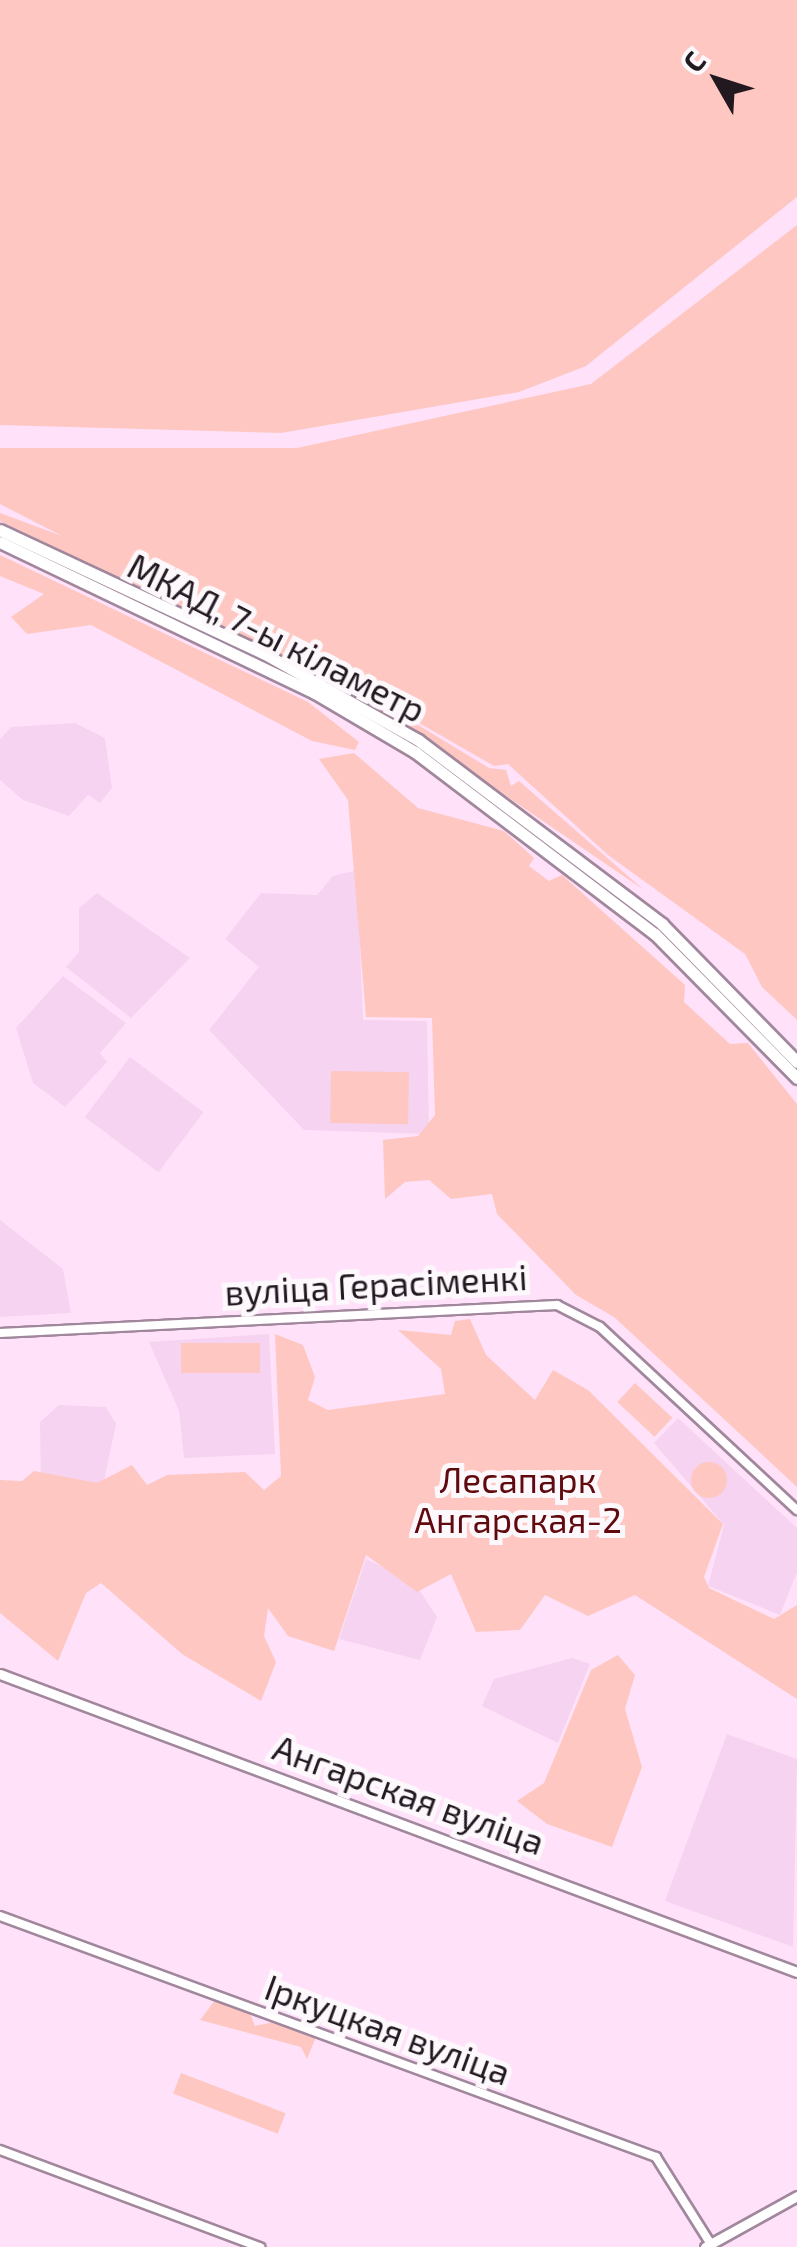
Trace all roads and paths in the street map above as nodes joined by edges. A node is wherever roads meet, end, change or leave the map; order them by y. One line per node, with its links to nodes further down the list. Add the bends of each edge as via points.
1 (0, 530): 3 (highway, МКАД, 7-ы кіламетр, via 262,653 418,740 566,844)
2 (0, 542): 3 (highway, МКАД, 7-ы кіламетр, via 374,727 545,844)
3 (701, 967): 4 (highway); 5 (highway)
4 (797, 1062)
5 (797, 1078)
6 (0, 1333): 7 (street, вуліца Герасіменкі, via 558,1306 600,1327)
7 (797, 1510)
8 (0, 1674): 10 (main road, Ангарская вуліца)
9 (0, 1916): 13 (street, Іркуцкая вуліца, via 656,2157)
10 (797, 1972)
11 (0, 2150): 14 (street)
12 (797, 2196): 13 (main road)
13 (709, 2246)
14 (260, 2247)

